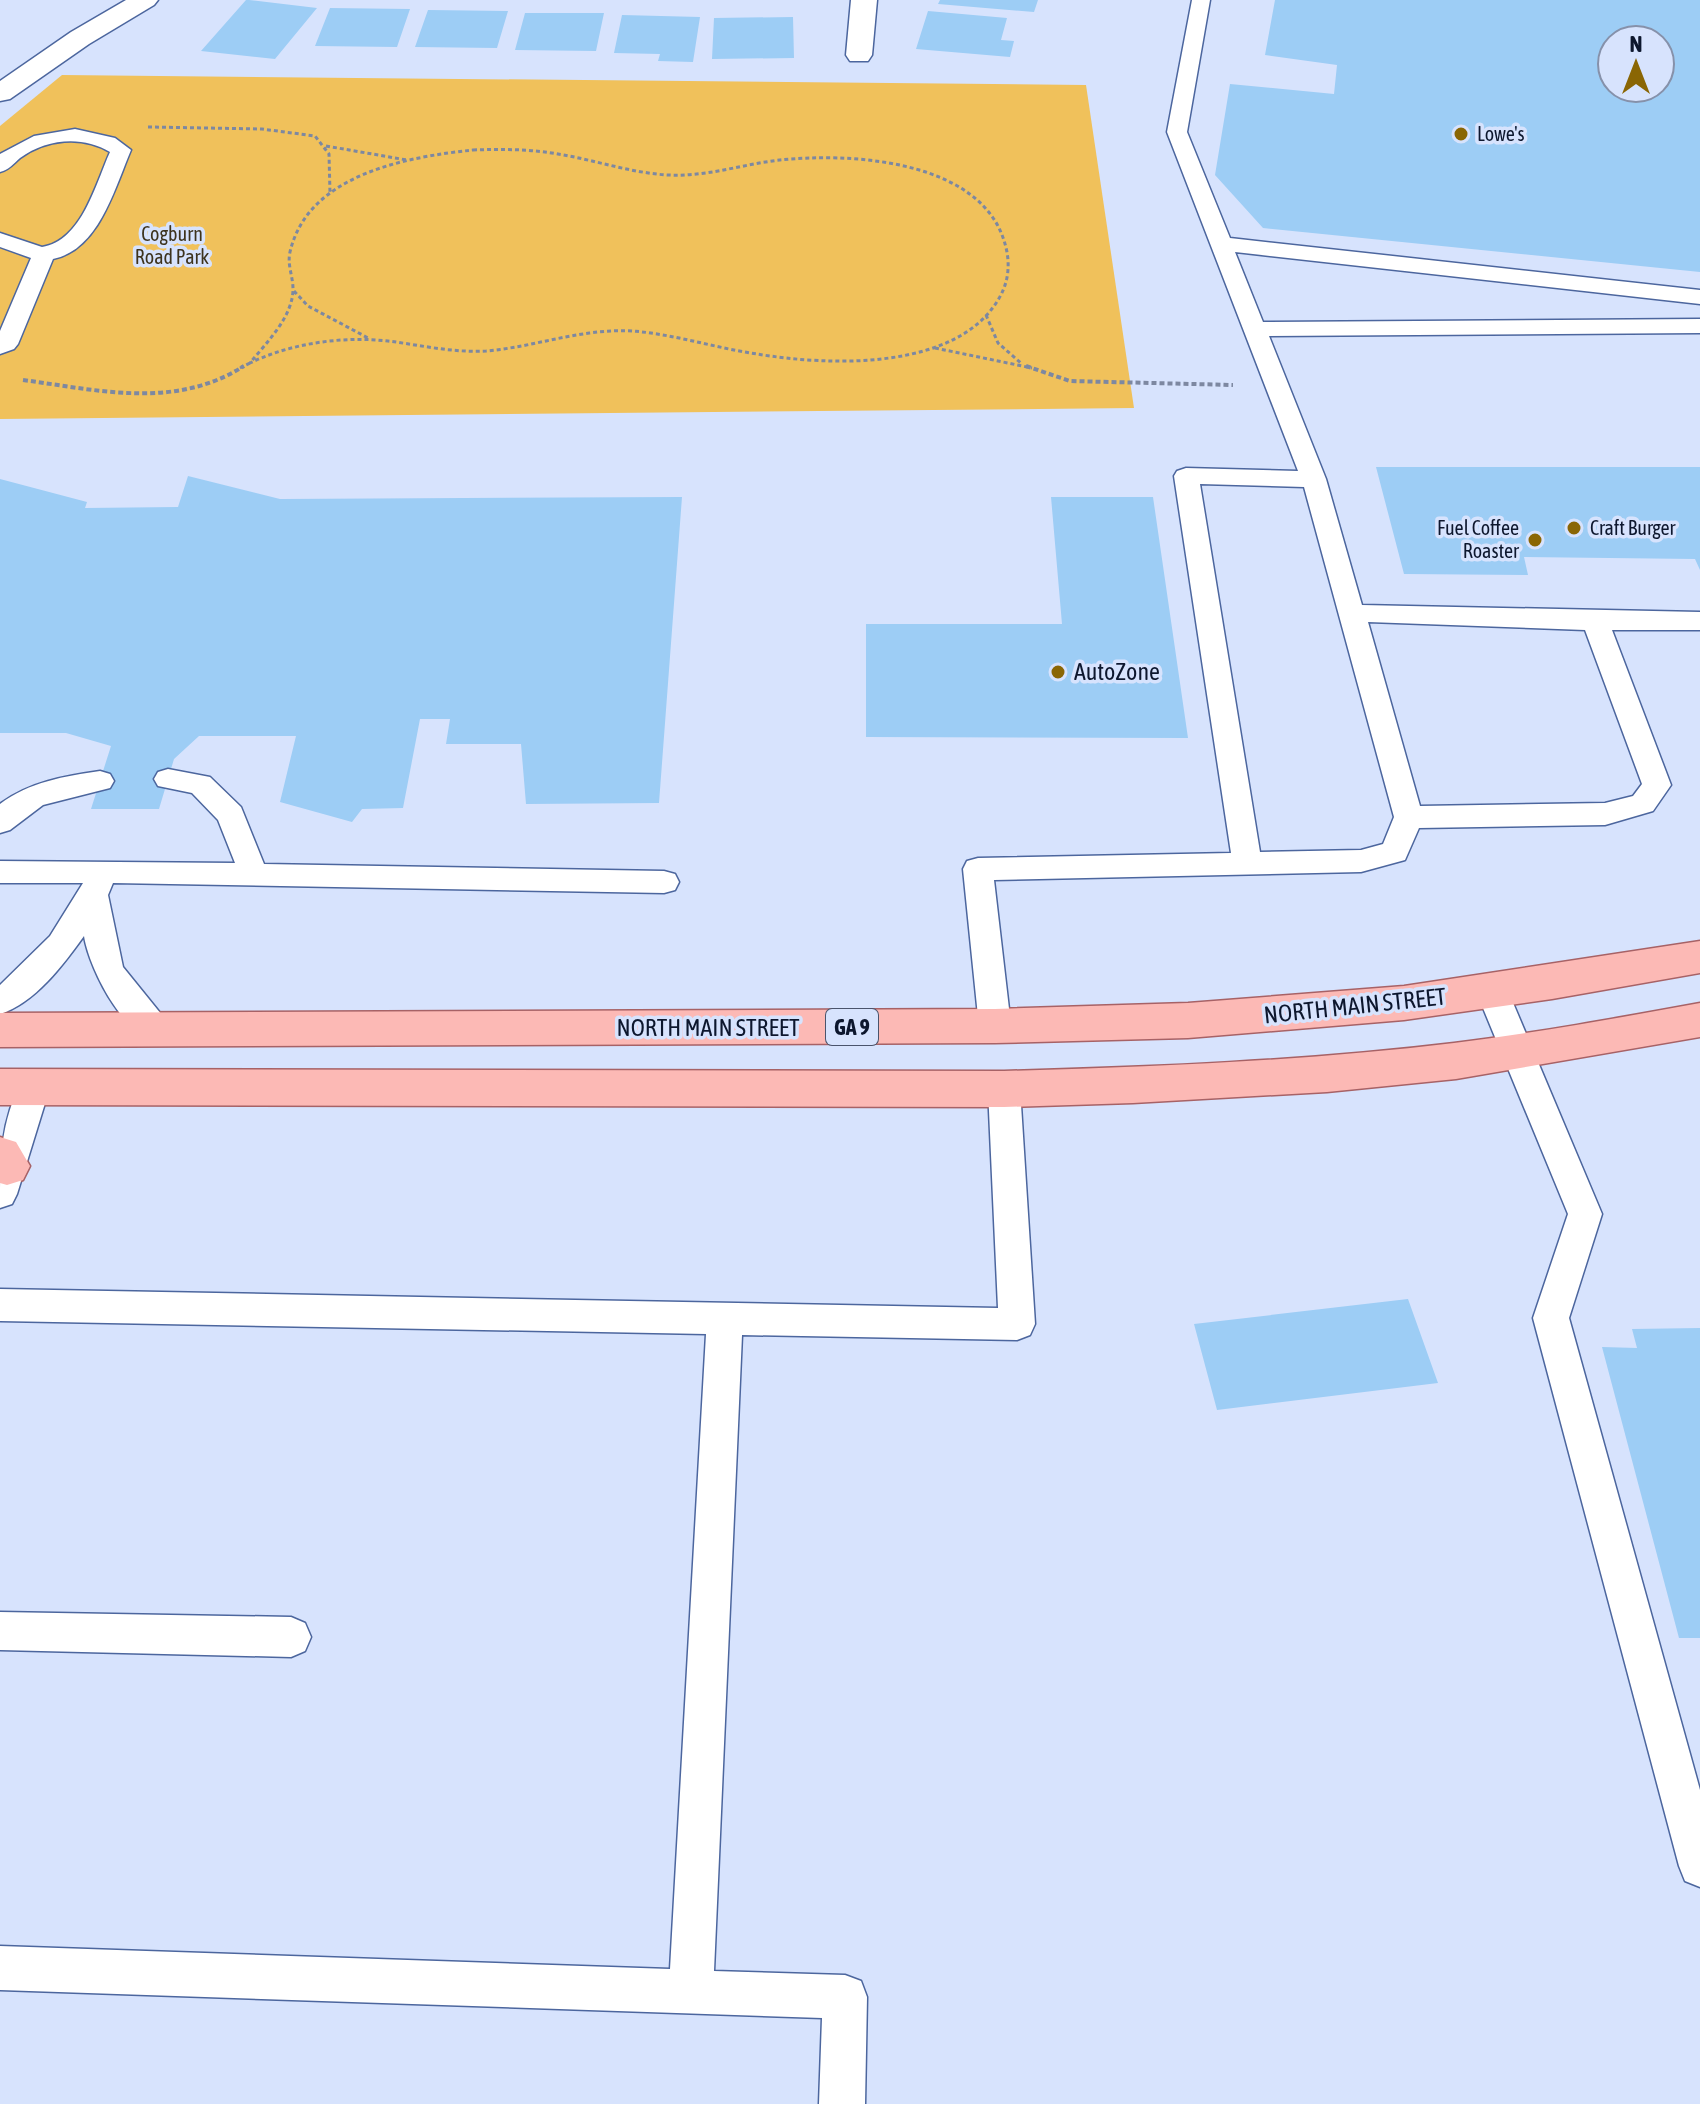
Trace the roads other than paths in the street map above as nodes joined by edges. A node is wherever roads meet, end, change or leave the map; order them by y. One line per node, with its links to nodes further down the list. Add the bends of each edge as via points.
1 (145, 0): 5 (street)
2 (864, 0): 4 (street)
3 (1201, 0): 8 (lane, via 1177,132)
4 (859, 55)
5 (0, 93)
6 (0, 166): 9 (lane, via 15,150 48,139 81,135 108,140 121,150 75,243)
7 (0, 240): 9 (lane)
8 (1222, 244): 10 (lane); 12 (lane)
9 (44, 254): 13 (lane, via 6,344)
10 (1700, 297)
11 (1700, 326): 12 (lane)
12 (1255, 329): 14 (lane)
13 (0, 347)
14 (1314, 479): 15 (lane); 22 (lane, via 1186,476)
15 (1351, 613): 16 (lane); 20 (lane)
16 (1595, 621): 17 (lane); 20 (lane, via 1657,785 1643,804 1605,814)
17 (1700, 621)
18 (168, 779): 24 (lane, via 200,784 231,815)
19 (100, 781): 21 (lane, via 56,788 10,809)
20 (1409, 817): 22 (lane, via 1395,852 1361,861)
21 (0, 822)
22 (1247, 863): 31 (lane, via 978,869)
23 (0, 872): 26 (lane)
24 (254, 875): 25 (lane); 26 (lane)
25 (664, 882)
26 (98, 885): 29 (lane, via 53,956); 33 (lane, via 99,940 108,969)
27 (1700, 957): 28 (main road, NORTH MAIN STREET / GA 9)
28 (1492, 991): 31 (main road, NORTH MAIN STREET / GA 9, via 1305,1013); 34 (lane)
29 (0, 1002)
30 (1700, 1020): 34 (main road)
31 (995, 1026): 33 (main road, NORTH MAIN STREET / GA 9)
32 (0, 1030): 33 (main road, NORTH MAIN STREET / GA 9)
33 (158, 1030)
34 (1518, 1052): 36 (main road, via 1293,1076); 42 (lane, via 1585,1214 1551,1318)
35 (17, 1087): 36 (main road); 37 (lane)
36 (1004, 1089): 39 (lane, via 1017,1324)
37 (2, 1172)
38 (0, 1305): 39 (lane)
39 (725, 1318): 44 (lane)
40 (0, 1631): 41 (lane)
41 (291, 1637)
42 (1700, 1866)
43 (0, 1968): 44 (lane)
44 (691, 1992): 45 (lane, via 845,1997)
45 (842, 2104)

